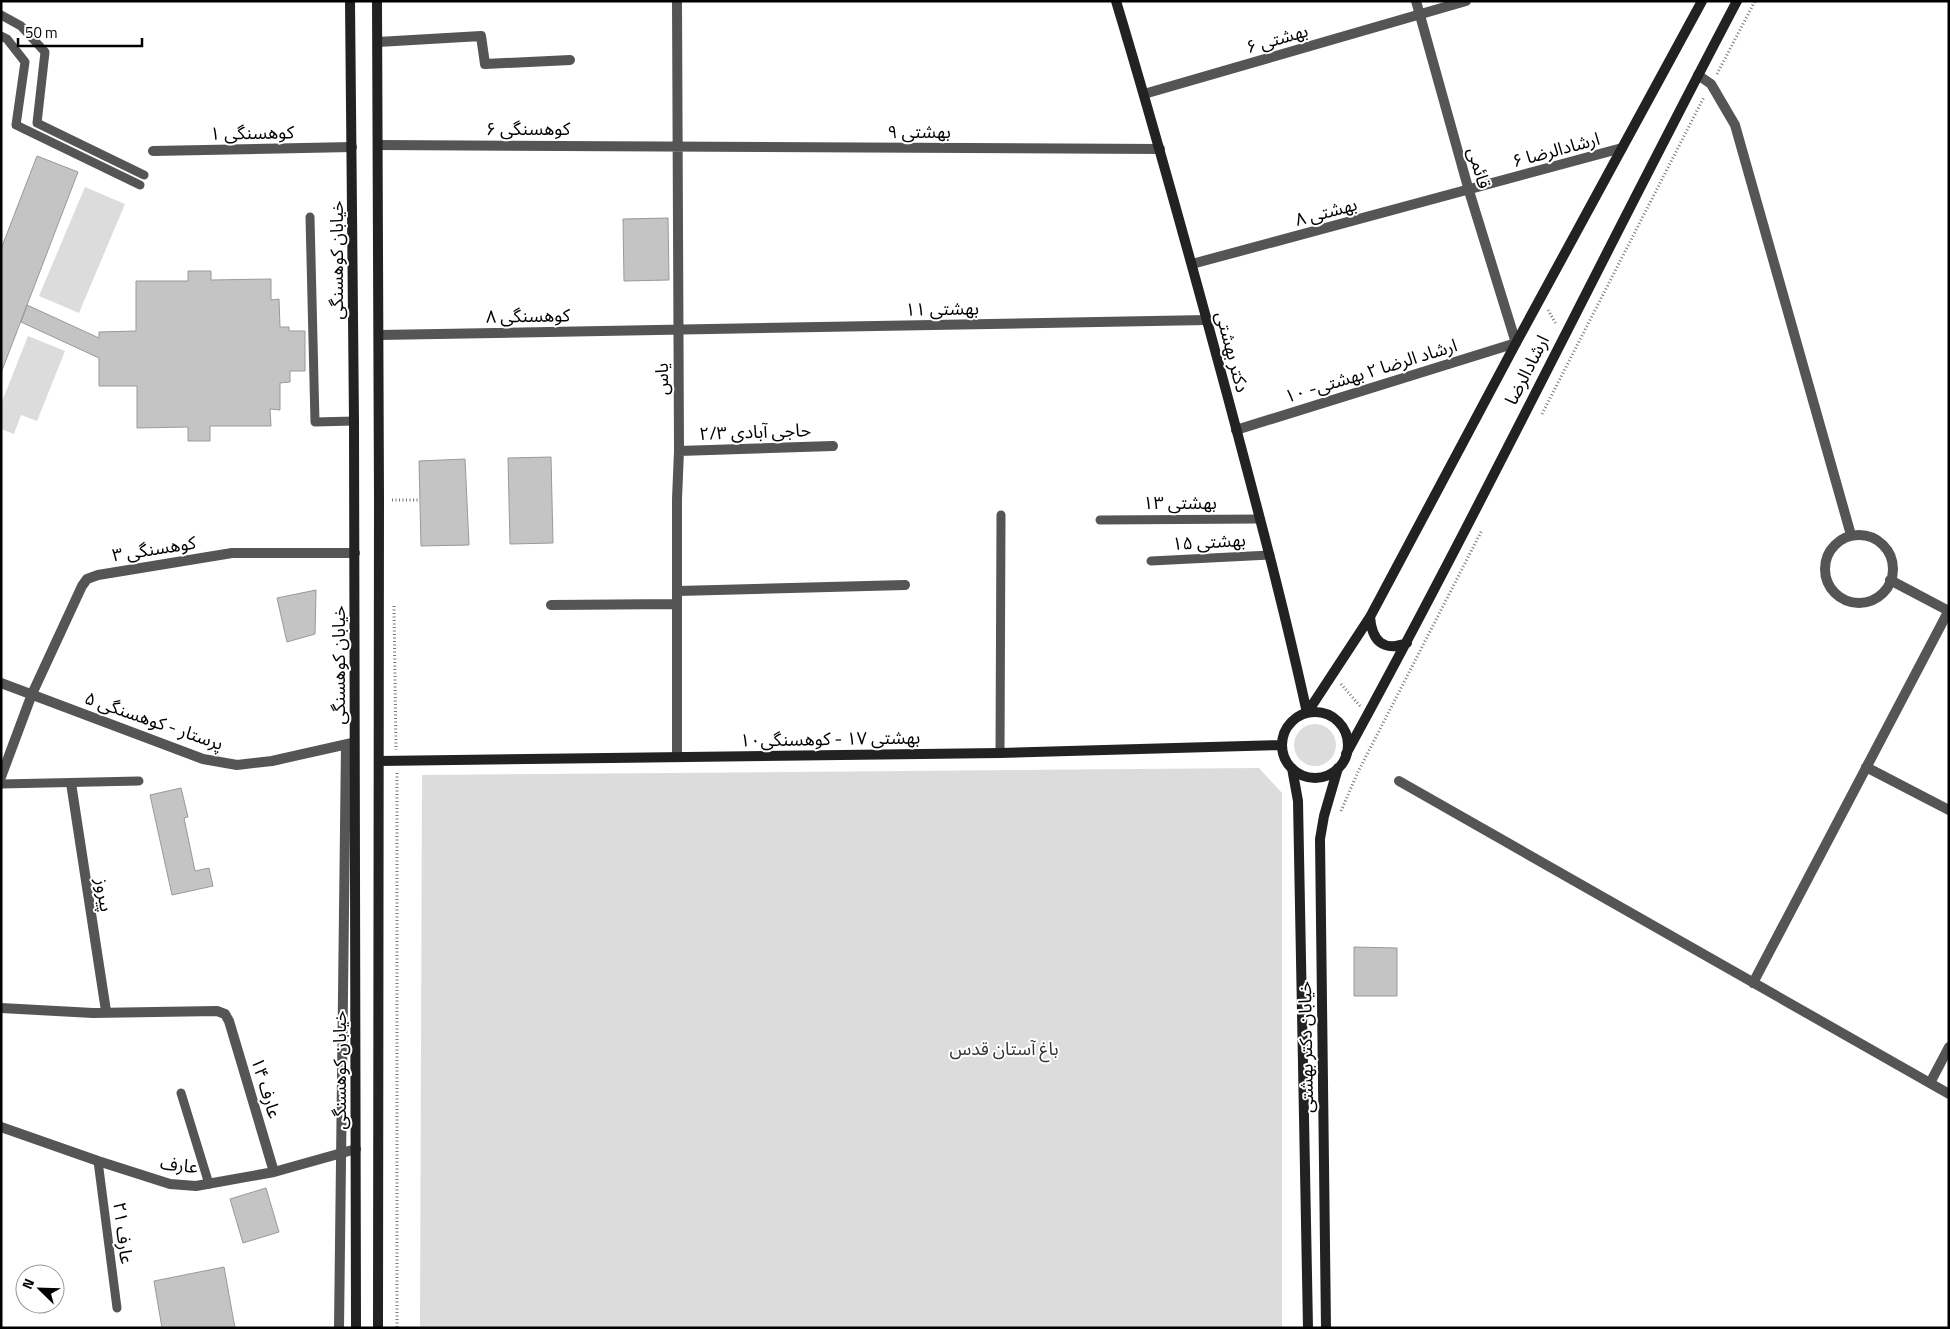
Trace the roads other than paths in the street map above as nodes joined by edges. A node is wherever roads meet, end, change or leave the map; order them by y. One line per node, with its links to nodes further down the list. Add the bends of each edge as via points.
1 (350, 1): 17 (street, خیابان کوهسنگی)
2 (377, 1): 12 (street)
3 (677, 1): 18 (street, یاس)
4 (1116, 1): 15 (street, دکتر بهشتی)
5 (1416, 1): 10 (street, قائمی)
6 (1466, 1): 10 (street, بهشتی ۶)
7 (1702, 1): 19 (street, ارشادالرضا)
8 (1737, 1): 14 (street, ارشادالرضا)
9 (1, 15): 22 (lane, via 21,26 45,52 37,123)
10 (1419, 15): 15 (street, بهشتی ۶); 24 (street, قائمی)
11 (1, 36): 23 (lane, via 25,62 16,125)
12 (378, 42): 13 (street, via 481,36 485,64); 16 (street)
13 (570, 60)
14 (1698, 75): 38 (street, via 1711,84 1735,124); 49 (street, ارشادالرضا)
15 (1144, 94): 20 (street, دکتر بهشتی)
16 (378, 145): 18 (street, کوهسنگی ۶); 29 (street)
17 (352, 147): 21 (street, کوهسنگی ۱); 31 (street, خیابان کوهسنگی)
18 (677, 147): 20 (street, بهشتی ۹); 28 (street, یاس)
19 (1622, 148): 24 (street, ارشادالرضا ۶); 30 (street, ارشادالرضا)
20 (1160, 149): 26 (street, دکتر بهشتی)
21 (154, 151)
22 (144, 175)
23 (140, 185)
24 (1468, 191): 26 (street, بهشتی ۸); 30 (street, قائمی)
25 (310, 217): 31 (lane, via 315,422)
26 (1192, 264): 27 (street, دکتر بهشتی)
27 (1207, 320): 28 (street, بهشتی ۱۱); 32 (street, دکتر بهشتی)
28 (677, 330): 29 (street, کوهسنگی ۸); 34 (street, یاس)
29 (378, 335): 58 (street)
30 (1516, 343): 32 (street, ارشاد الرضا ۲ بهشتی- ۱۰); 48 (street, ارشادالرضا)
31 (354, 421): 39 (street, خیابان کوهسنگی)
32 (1236, 430): 36 (street, دکتر بهشتی)
33 (833, 446): 34 (street, حاجی آبادی ۲/۳)
34 (679, 451): 44 (street, یاس)
35 (1002, 515): 55 (lane)
36 (1260, 519): 37 (lane, بهشتی ۱۳); 40 (street, دکتر بهشتی)
37 (1100, 520)
38 (1852, 535): 42 (street, via 1865,535 1887,549 1892,561); 42 (street, via 1830,550 1825,563 1831,588 1840,597 1866,602 1878,597)
39 (355, 553): 51 (street, کوهسنگی ۳, via 232,553 98,575 82,586); 53 (street, خیابان کوهسنگی)
40 (1270, 555): 41 (lane, بهشتی ۱۵); 52 (street, دکتر بهشتی)
41 (1151, 561)
42 (1890, 580): 47 (street)
43 (905, 585): 44 (street)
44 (678, 591): 45 (street, یاس)
45 (677, 604): 46 (street); 57 (street, یاس)
46 (551, 605)
47 (1949, 611): 59 (street)
48 (1370, 617): 49 (street, via 1376,640 1385,646); 52 (street, ارشادالرضا)
49 (1407, 643): 56 (street, ارشادالرضا)
50 (1, 683): 51 (street, پرستار - کوهسنگی ۵)
51 (32, 694): 53 (street, پرستار - کوهسنگی ۵, via 203,759 236,765 272,761); 62 (street, کوهسنگی ۳)
52 (1307, 713): 54 (street, via 1292,722 1283,736); 56 (street, via 1323,713 1338,722 1346,737)
53 (351, 744): 76 (street, خیابان کوهسنگی); 77 (street)
54 (1282, 745): 55 (street, بهشتی ۱۷ - کوهسنگی۱۰); 60 (street, via 1286,761)
55 (1000, 753): 57 (street, بهشتی ۱۷ - کوهسنگی۱۰)
56 (1346, 754): 61 (street)
57 (677, 757): 58 (street, بهشتی ۱۷ - کوهسنگی۱۰)
58 (379, 761): 84 (street)
59 (1866, 767): 67 (street); 68 (street)
60 (1292, 768): 61 (street, via 1298,774 1315,778 1331,774); 85 (street, خیابان دکتر بهشتی, via 1298,801)
61 (1338, 768): 86 (street, خیابان دکتر بهشتی, via 1320,839)
62 (1, 777)
63 (139, 781): 65 (lane)
64 (1399, 781): 68 (street)
65 (70, 783): 66 (lane); 70 (street, پیروز)
66 (1, 784)
67 (1949, 810)
68 (1754, 983): 72 (street)
69 (1, 1008): 70 (street)
70 (106, 1011): 79 (street, عارف ۱۴, via 217,1010 225,1014)
71 (1949, 1047): 72 (street)
72 (1930, 1083): 74 (street)
73 (181, 1093): 80 (lane)
74 (1949, 1094)
75 (1, 1128): 78 (street, عارف)
76 (356, 1149): 77 (street, عارف); 83 (street, خیابان کوهسنگی)
77 (342, 1154): 79 (street, عارف); 82 (street)
78 (98, 1162): 80 (street, عارف, via 170,1184); 81 (lane, عارف ۲۱)
79 (274, 1172): 80 (street, عارف)
80 (208, 1184)
81 (117, 1308)
82 (339, 1328)
83 (356, 1328)
84 (378, 1328)
85 (1308, 1328)
86 (1326, 1328)

